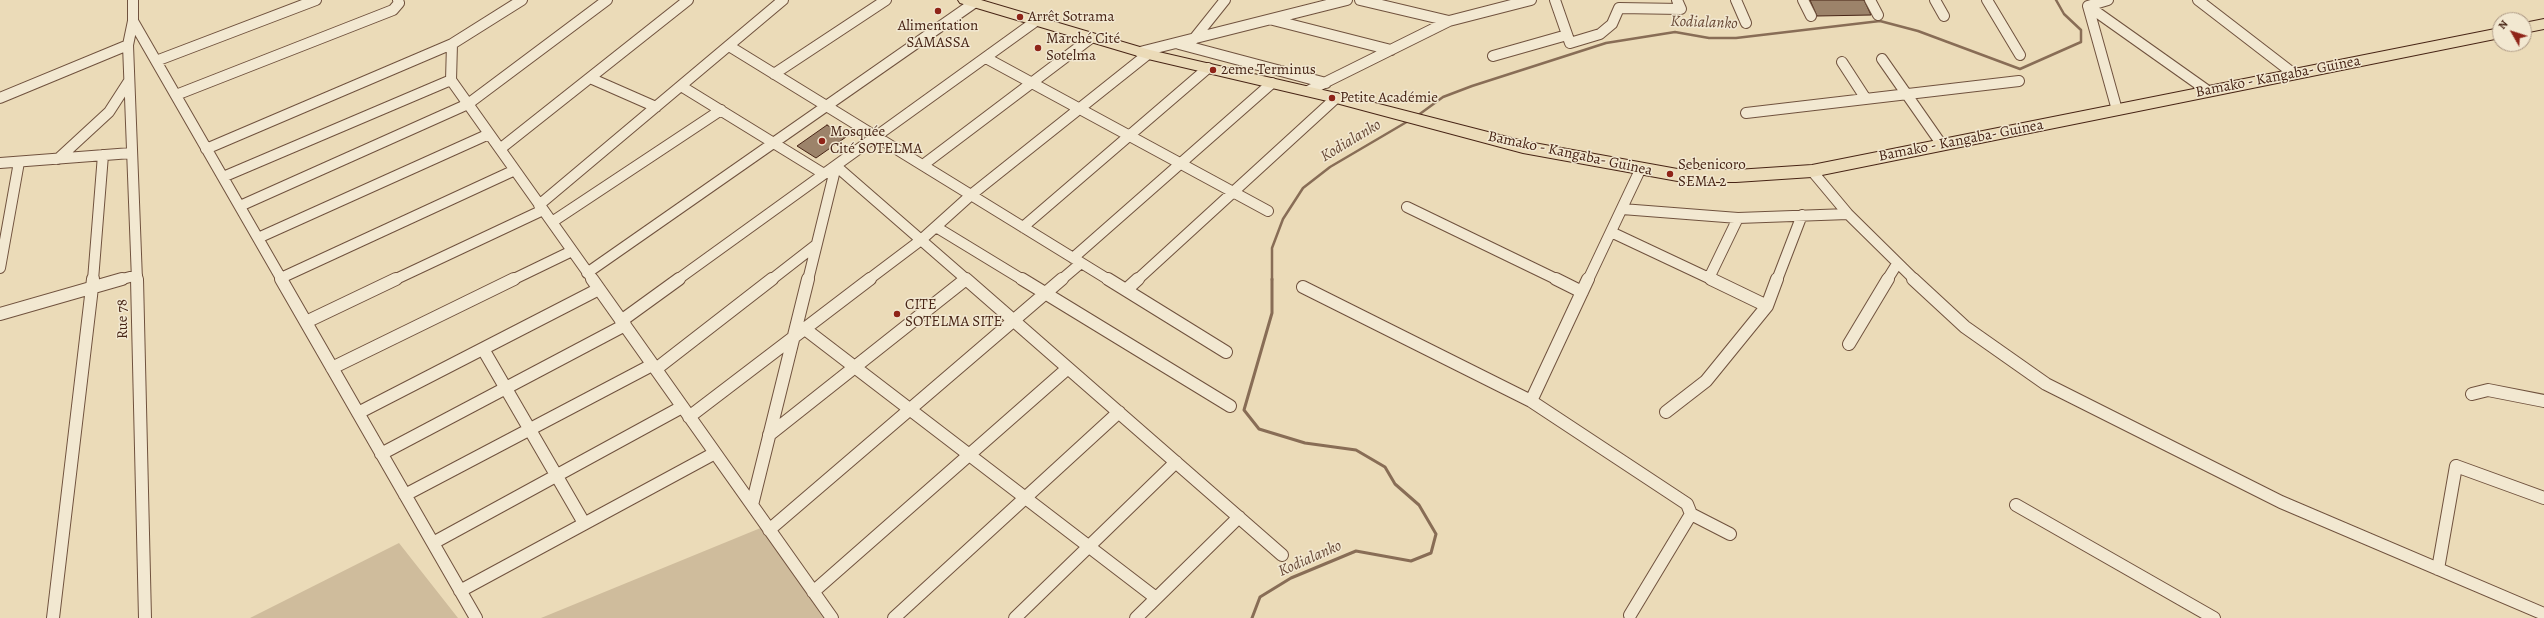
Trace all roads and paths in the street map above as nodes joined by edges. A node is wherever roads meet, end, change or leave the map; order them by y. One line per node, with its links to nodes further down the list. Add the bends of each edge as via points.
1 (133, 0): 29 (street, Rue 78)
2 (316, 0): 49 (street)
3 (398, 0): 65 (street, via 399,3 393,10)
4 (522, 0): 41 (street)
5 (607, 0): 69 (street)
6 (688, 0): 54 (street)
7 (783, 0): 42 (street)
8 (886, 0): 52 (street)
9 (1225, 0): 38 (street)
10 (1348, 0): 28 (street)
11 (1360, 0): 31 (street)
12 (1531, 0): 31 (street)
13 (1555, 0): 35 (street)
14 (1677, 0): 23 (street, via 1681,9)
15 (1736, 0): 32 (street)
16 (1804, 0): 26 (street)
17 (1870, 0): 25 (street)
18 (1935, 0): 27 (street)
19 (1987, 0): 45 (street)
20 (2108, 0): 24 (street)
21 (2198, 0): 53 (street)
22 (969, 1): 30 (main road, Bamako - Kangaba- Guinea); 71 (street)
23 (1618, 4): 35 (street, via 1612,24 1600,34 1570,43)
24 (2088, 6): 63 (street); 74 (street)
25 (1878, 15)
26 (1811, 16)
27 (1944, 16)
28 (1271, 20): 38 (street); 43 (street)
29 (133, 21): 40 (street, Rue 78); 49 (street)
30 (1036, 21): 37 (main road, Bamako - Kangaba- Guinea); 47 (street)
31 (1449, 21): 43 (street)
32 (1746, 23)
33 (2544, 24): 34 (main road)
34 (2532, 26)
35 (1567, 35): 46 (street)
36 (2492, 35): 53 (main road, Bamako - Kangaba- Guinea)
37 (1091, 38): 44 (main road, Bamako - Kangaba- Guinea); 58 (street)
38 (1193, 40): 39 (street)
39 (1178, 43): 44 (street); 60 (street)
40 (128, 44): 56 (street, Rue 78); 66 (street)
41 (452, 44): 55 (street); 81 (street)
42 (729, 46): 52 (street); 61 (street)
43 (1392, 50): 60 (street)
44 (1144, 53): 51 (main road, Bamako - Kangaba- Guinea); 72 (street)
45 (2020, 55)
46 (1493, 56)
47 (986, 58): 58 (street); 77 (street)
48 (1882, 59): 64 (street)
49 (156, 61): 65 (street)
50 (1842, 62): 68 (street)
51 (1208, 68): 59 (main road, Bamako - Kangaba- Guinea); 78 (street)
52 (774, 74): 71 (street)
53 (2294, 74): 63 (main road, Bamako - Kangaba- Guinea)
54 (590, 78): 70 (street); 82 (street)
55 (451, 80): 69 (street); 95 (street)
56 (129, 81): 83 (street, Rue 78); 85 (street, via 109,112)
57 (2020, 81): 64 (street)
58 (1032, 83): 72 (street); 89 (street)
59 (1272, 83): 62 (main road, Bamako - Kangaba- Guinea); 88 (street)
60 (1326, 83): 62 (street)
61 (682, 86): 70 (street); 73 (street)
62 (1308, 91): 67 (main road, Bamako - Kangaba- Guinea)
63 (2208, 91): 74 (main road, Bamako - Kangaba- Guinea)
64 (1906, 94): 68 (street); 80 (street)
65 (176, 95): 81 (street)
66 (0, 98)
67 (1336, 98): 92 (main road, Bamako - Kangaba- Guinea, via 1523,147); 96 (street)
68 (1866, 99): 75 (street)
69 (468, 104): 76 (street); 98 (street)
70 (656, 106): 99 (street)
71 (826, 106): 77 (street); 79 (street)
72 (1080, 109): 78 (street); 97 (street)
73 (722, 110): 79 (street); 106 (street)
74 (2117, 110): 80 (main road, Bamako - Kangaba- Guinea)
75 (1746, 113)
76 (489, 134): 82 (street); 110 (street)
77 (876, 136): 89 (street); 90 (street)
78 (1130, 136): 88 (street); 108 (street)
79 (774, 143): 94 (street); 118 (street)
80 (1942, 145): 93 (main road, Bamako - Kangaba- Guinea)
81 (206, 148): 95 (street)
82 (500, 149): 91 (street)
83 (131, 153): 84 (street); 119 (street, Rue 78)
84 (102, 155): 85 (street); 124 (street)
85 (58, 158): 86 (street)
86 (19, 162): 87 (street); 112 (street)
87 (0, 163)
88 (1181, 164): 96 (street); 115 (street)
89 (923, 165): 97 (street)
90 (836, 166): 94 (street); 111 (street); 113 (street)
91 (515, 170): 99 (street); 120 (street)
92 (1640, 170): 93 (main road, Bamako - Kangaba- Guinea, via 1683,176 1736,176); 101 (street)
93 (1812, 171): 103 (street)
94 (824, 174): 133 (street)
95 (223, 177): 98 (street)
96 (1235, 193): 102 (street); 126 (street)
97 (971, 195): 107 (street); 108 (street)
98 (240, 206): 110 (street)
99 (541, 207): 106 (street); 132 (street)
100 (1407, 207): 127 (street)
101 (1622, 209): 105 (street); 109 (street)
102 (1268, 211)
103 (1848, 214): 104 (street); 116 (street)
104 (1802, 215): 105 (street); 129 (street)
105 (1738, 218): 121 (street)
106 (552, 222): 114 (street)
107 (936, 227): 111 (street); 128 (street)
108 (1023, 227): 115 (street)
109 (1611, 232): 121 (street); 127 (street)
110 (258, 238): 120 (street)
111 (921, 240): 122 (street); 134 (street)
112 (2, 241): 117 (street)
113 (816, 245): 135 (street); 139 (street)
114 (572, 250): 118 (street); 141 (street)
115 (1077, 260): 126 (street); 128 (street)
116 (1897, 264): 136 (street); 173 (street, via 1965,327 2046,384 2281,502)
117 (0, 268)
118 (587, 273): 125 (street)
119 (137, 275): 124 (street); 180 (street, Rue 78)
120 (281, 278): 132 (street)
121 (1709, 278): 129 (street)
122 (966, 279): 131 (street); 140 (street)
123 (1303, 287): 145 (street)
124 (92, 288): 130 (street); 179 (street)
125 (599, 290): 133 (street); 137 (street)
126 (1126, 290): 138 (street)
127 (1582, 292): 145 (street)
128 (1045, 294): 131 (street); 147 (street)
129 (1767, 306): 151 (street, via 1706,381)
130 (0, 314)
131 (1014, 321): 142 (street); 148 (street)
132 (306, 322): 141 (street)
133 (623, 323): 139 (street); 143 (street)
134 (805, 328): 135 (street); 140 (street)
135 (792, 338): 149 (street); 154 (street)
136 (1849, 344)
137 (483, 349): 143 (street); 152 (street)
138 (1226, 352)
139 (654, 367): 149 (street); 153 (street)
140 (855, 367): 148 (street); 154 (street)
141 (332, 368): 152 (street)
142 (1068, 368): 150 (street); 157 (street)
143 (506, 388): 153 (street); 156 (street)
144 (2472, 394): 146 (street, via 2488,390)
145 (1531, 401): 165 (street, via 1687,504)
146 (2544, 401)
147 (1230, 406)
148 (911, 410): 157 (street); 168 (street)
149 (686, 412): 155 (street); 159 (street)
150 (1119, 412): 158 (street); 161 (street)
151 (1666, 412)
152 (358, 413): 156 (street)
153 (530, 429): 159 (street); 160 (street)
154 (769, 435): 163 (street)
155 (715, 453): 163 (street); 167 (street)
156 (382, 454): 160 (street)
157 (970, 455): 161 (street); 175 (street)
158 (1176, 462): 166 (street); 171 (street)
159 (556, 476): 167 (street); 170 (street)
160 (405, 495): 170 (street)
161 (1026, 498): 171 (street); 183 (street)
162 (2544, 498): 173 (street, via 2456,466)
163 (752, 505): 168 (street)
164 (2016, 506): 186 (street)
165 (1691, 514): 169 (street); 177 (street)
166 (1239, 517): 172 (street); 176 (street)
167 (584, 523): 174 (street)
168 (769, 530): 175 (street)
169 (1730, 534)
170 (433, 543): 174 (street)
171 (1090, 547): 176 (street); 184 (street)
172 (1282, 555)
173 (2438, 569): 178 (street)
174 (460, 591): 181 (street)
175 (813, 592): 182 (street)
176 (1156, 598): 185 (street)
177 (1630, 614)
178 (2544, 614)
179 (53, 618)
180 (144, 618)
181 (476, 618)
182 (832, 618)
183 (894, 618)
184 (1015, 618)
185 (1136, 618)
186 (2214, 618)

